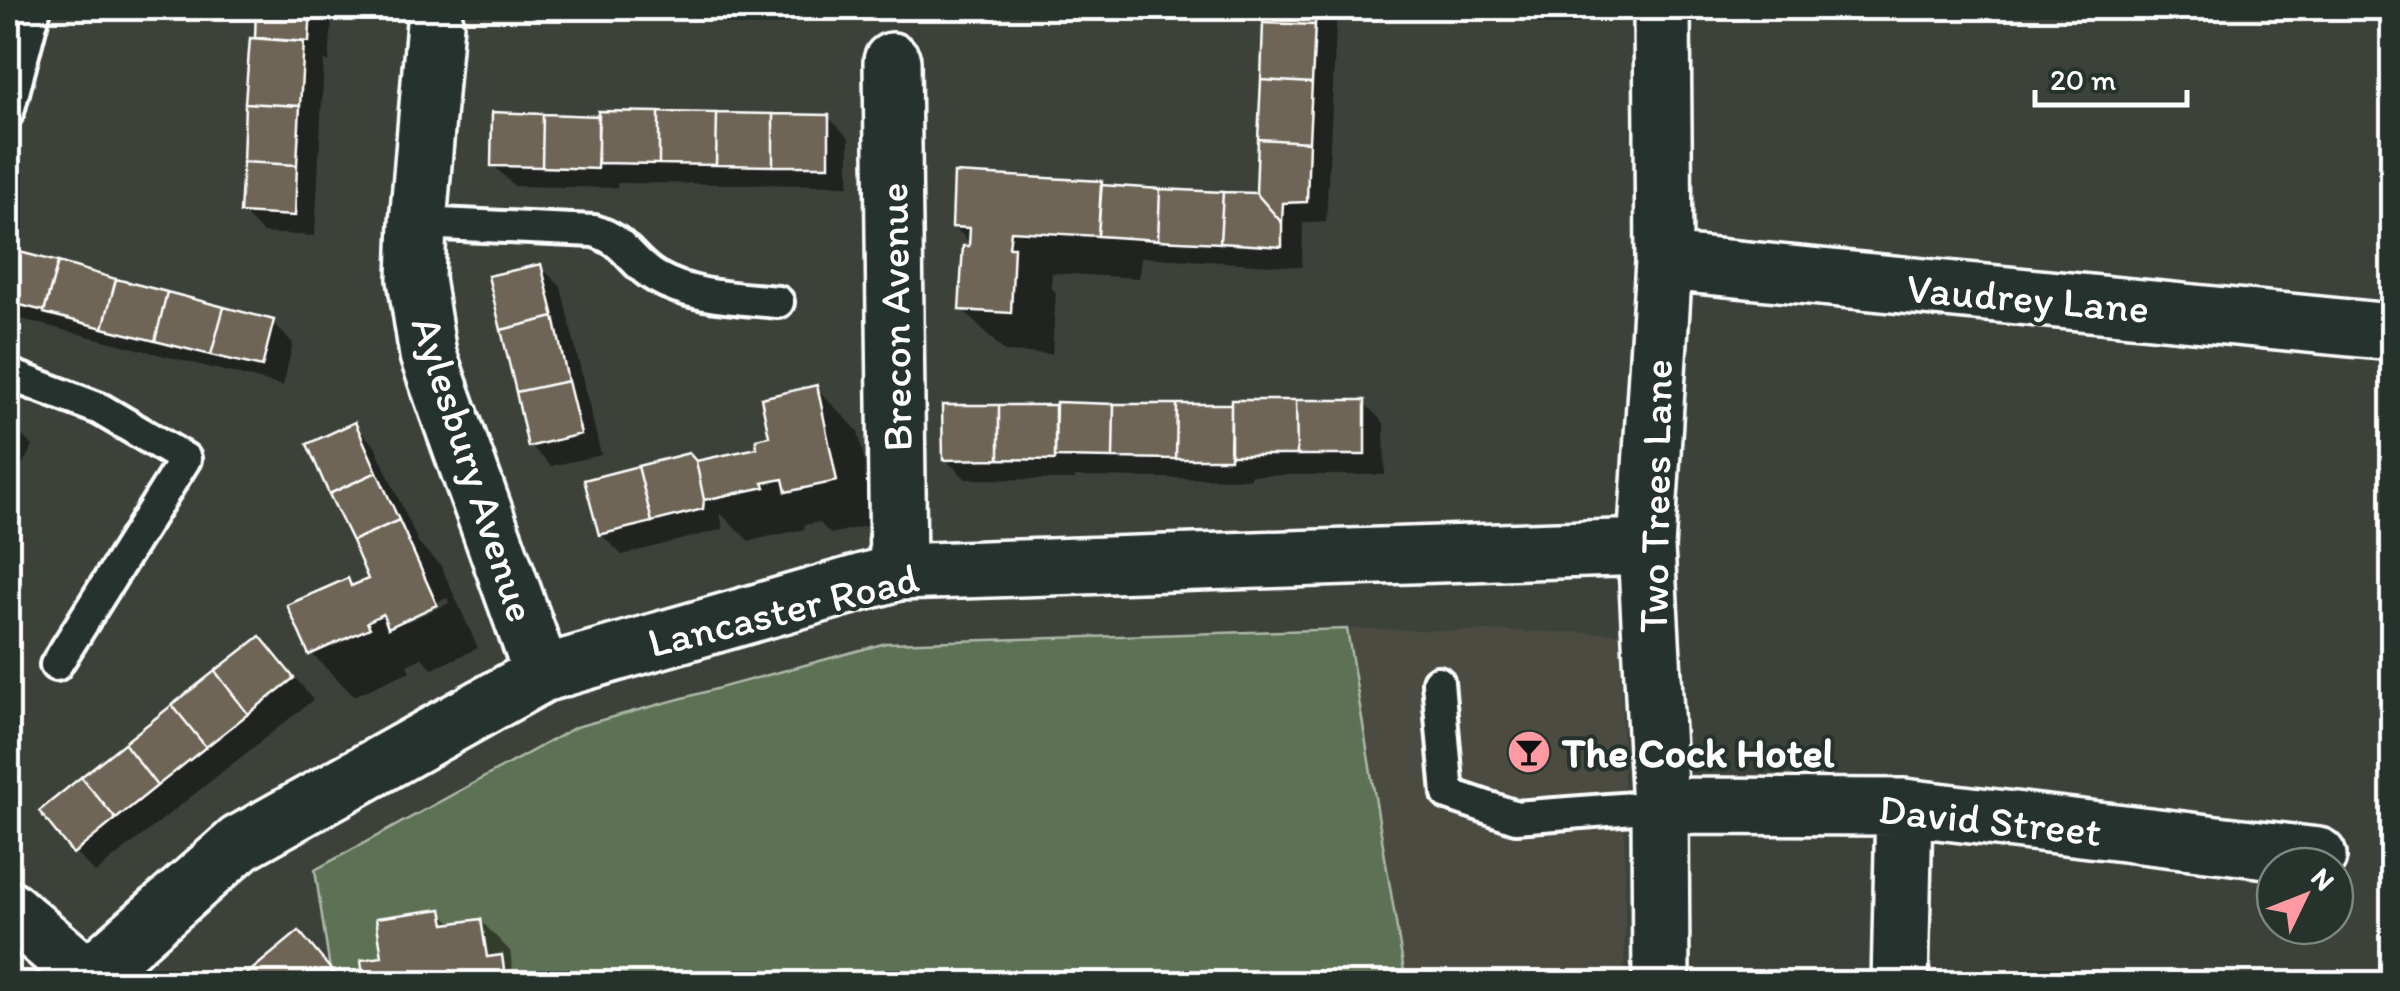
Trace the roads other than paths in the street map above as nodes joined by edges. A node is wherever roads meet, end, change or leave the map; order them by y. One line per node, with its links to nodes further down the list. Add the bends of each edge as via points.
1 (35, 8): 5 (lane)
2 (1662, 8): 7 (street, Two Trees Lane)
3 (435, 23): 6 (street, Aylesbury Avenue)
4 (892, 61): 12 (street, Brecon Avenue)
5 (8, 112)
6 (418, 223): 8 (lane, via 594,231 612,236 655,277 677,286); 14 (street, Aylesbury Avenue, via 416,279 428,355)
7 (1664, 262): 9 (street, Vaudrey Lane); 11 (street, Two Trees Lane)
8 (778, 302)
9 (2392, 332)
10 (8, 374): 13 (lane, via 100,409 185,459)
11 (1646, 547): 12 (street, Lancaster Road); 16 (street, Two Trees Lane)
12 (898, 572): 14 (street, Lancaster Road)
13 (56, 666)
14 (542, 674): 20 (street, Lancaster Road, via 240,843)
15 (1438, 682): 16 (lane, via 1448,794 1516,817)
16 (1660, 806): 17 (street, David Street); 21 (street, Two Trees Lane)
17 (1904, 807): 18 (street, David Street); 22 (street)
18 (2255, 849)
19 (8, 908): 20 (street)
20 (84, 980)
21 (1662, 984)
22 (1900, 984)

